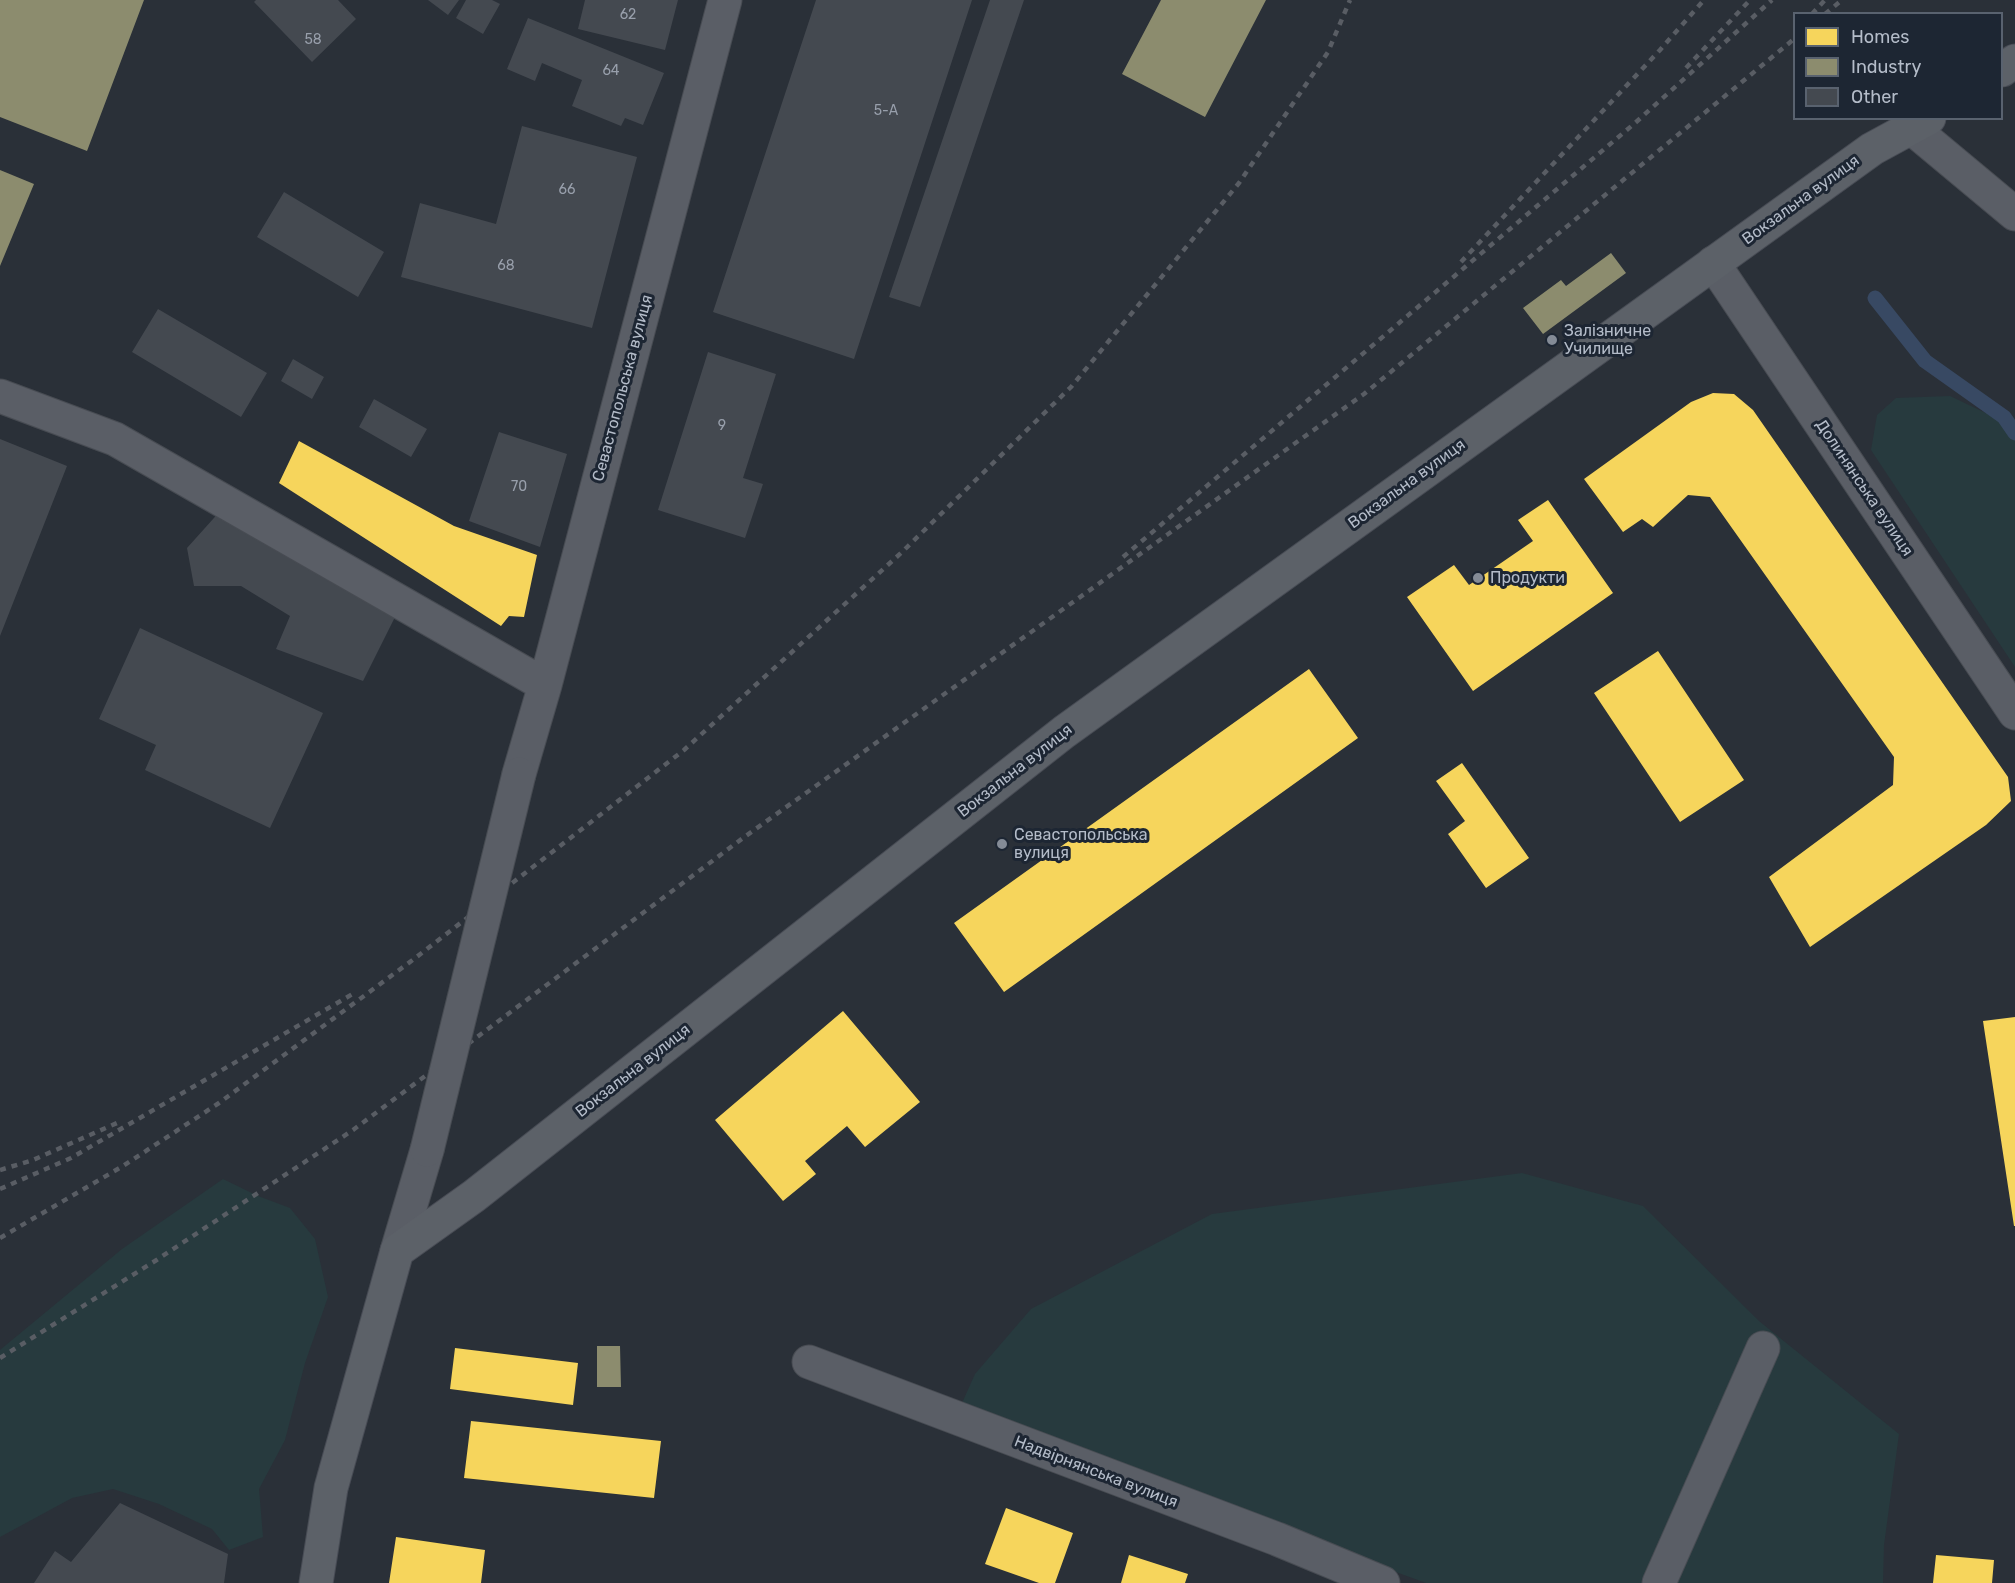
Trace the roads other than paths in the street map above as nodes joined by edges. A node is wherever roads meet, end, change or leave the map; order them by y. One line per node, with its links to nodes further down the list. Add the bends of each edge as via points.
1 (724, 0): 6 (street, Севастопольська вулиця)
2 (1921, 124): 3 (street); 4 (main road, Вокзальна вулиця, via 1872,149)
3 (2015, 214)
4 (1713, 263): 7 (street, Долинянська вулиця); 8 (main road, Вокзальна вулиця, via 1064,732 474,1196)
5 (0, 396): 6 (street, via 115,439)
6 (546, 685): 8 (street, Севастопольська вулиця, bridge, via 519,774 427,1149)
7 (2015, 713)
8 (397, 1251): 11 (main road, via 331,1488)
9 (1763, 1348): 13 (street)
10 (810, 1362): 12 (street, Надвірнянська вулиця)
11 (315, 1583)
12 (1383, 1583)
13 (1659, 1583)

